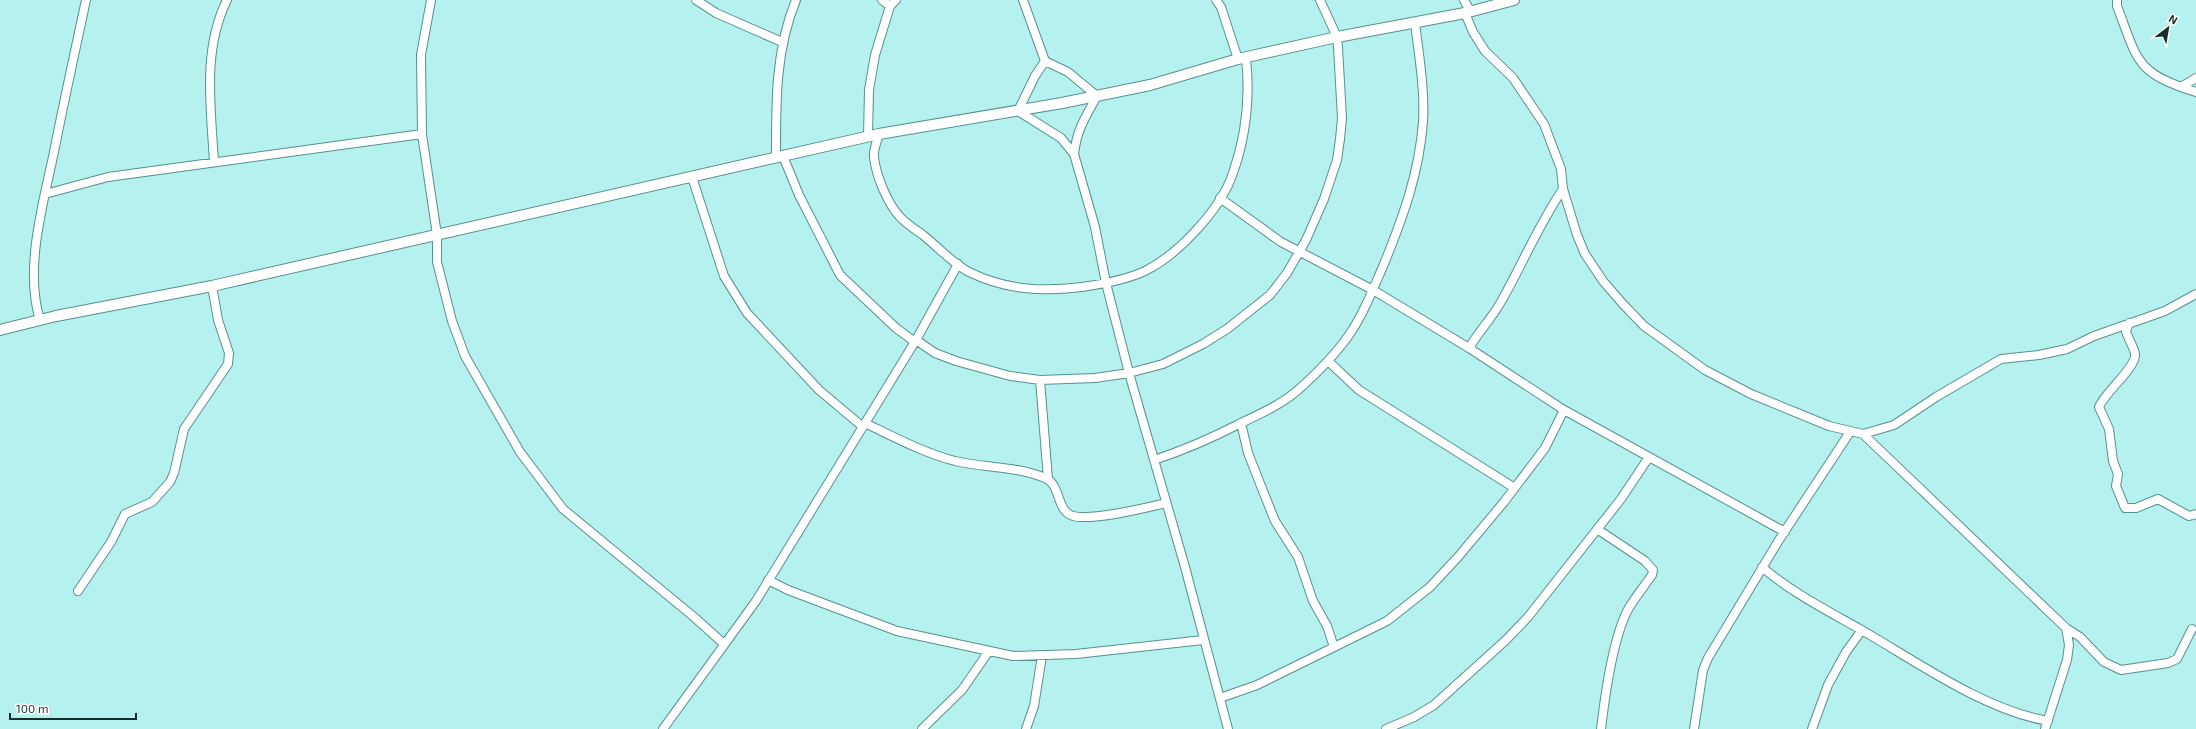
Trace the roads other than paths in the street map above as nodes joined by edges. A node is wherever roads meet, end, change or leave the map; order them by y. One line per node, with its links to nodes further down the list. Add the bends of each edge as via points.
1 (86, 0): 33 (street)
2 (227, 0): 30 (street, via 216,28 209,76)
3 (431, 0): 25 (street, via 421,55)
4 (696, 0): 17 (street, via 716,13)
5 (796, 0): 17 (street)
6 (882, 0): 13 (street)
7 (1023, 0): 19 (street)
8 (1216, 0): 18 (street)
9 (1320, 0): 16 (street)
10 (1464, 0): 14 (street)
11 (1514, 0): 14 (street)
12 (2117, 0): 21 (street, via 2134,53 2141,64 2150,73)
13 (893, 3): 27 (street, via 874,55 869,90)
14 (1467, 12): 15 (street); 32 (street, via 1473,32 1485,51 1513,78 1544,124 1561,169)
15 (1415, 23): 16 (street); 40 (street, via 1423,97 1418,160 1402,221)
16 (1336, 37): 18 (street); 36 (street, via 1342,118 1337,160 1324,199)
17 (782, 42): 29 (street, via 776,106)
18 (1242, 59): 23 (street, via 1150,85); 34 (street, via 1249,86 1240,144 1233,173)
19 (1044, 61): 23 (street, via 1068,72); 24 (street)
20 (2196, 78): 21 (street)
21 (2181, 87): 22 (street)
22 (2196, 92)
23 (1097, 96): 24 (street); 28 (street, via 1076,136)
24 (1018, 110): 26 (street); 28 (street, via 1061,138)
25 (422, 134): 30 (street); 35 (street)
26 (878, 134): 27 (street); 37 (street, via 873,156 883,189 901,218)
27 (868, 136): 29 (street)
28 (1074, 154): 38 (street, via 1095,227)
29 (779, 157): 31 (street); 45 (street, via 840,275 896,328)
30 (214, 162): 33 (street, via 108,177)
31 (692, 177): 35 (street); 52 (street, via 724,276 747,314 819,390)
32 (1563, 189): 46 (street, via 1546,215 1501,302); 53 (street, via 1585,254 1603,281 1644,326 1705,370 1730,384 1780,407)
33 (45, 194): 42 (street, via 35,255 34,297)
34 (1220, 198): 36 (street, via 1280,242); 38 (street, via 1194,233 1171,256 1144,272)
35 (437, 235): 39 (street); 70 (street, via 437,262 452,321 465,356 520,452 563,509)
36 (1300, 251): 40 (street); 48 (street, via 1270,295 1227,329 1163,364)
37 (958, 264): 38 (street, via 990,280 1025,290 1065,289); 45 (street)
38 (1106, 283): 48 (street)
39 (212, 286): 42 (street); 65 (street, via 218,320 229,354 228,364 184,429 170,482 152,502 125,514 111,542)
40 (1373, 290): 46 (street); 47 (street, via 1367,306)
41 (2196, 294): 43 (street, via 2165,310)
42 (40, 320): 44 (street)
43 (2129, 323): 54 (street, via 2067,349 2001,359 1894,425); 60 (street, via 2126,331 2135,355 2133,364 2102,399 2099,407 2111,438 2113,461 2118,474 2116,486 2125,508 2136,508 2158,499 2189,516)
44 (3, 328)
45 (916, 341): 49 (street, via 935,353 956,361 1010,376); 52 (street)
46 (1469, 348): 50 (street)
47 (1328, 361): 51 (street, via 1297,391 1267,411); 58 (street, via 1359,390)
48 (1129, 373): 49 (street, via 1095,378); 56 (street)
49 (1040, 380): 57 (street, via 1040,408)
50 (1564, 410): 55 (street); 58 (street, via 1545,448)
51 (1241, 423): 56 (street, via 1184,450); 71 (street, via 1248,453 1275,521 1298,556 1313,601 1327,626)
52 (864, 425): 57 (street, via 956,461 1033,474); 64 (street)
53 (1850, 432): 54 (street); 62 (street)
54 (1863, 434): 66 (street)
55 (1649, 457): 61 (street); 62 (street)
56 (1154, 460): 59 (street)
57 (1048, 479): 59 (street, via 1056,489 1064,511 1072,515 1083,517)
58 (1513, 487): 71 (street, via 1504,502 1430,587 1387,621)
59 (1166, 503): 69 (street)
60 (2196, 514)
61 (1597, 529): 80 (street, via 1506,640 1434,705); 81 (street, via 1645,561 1653,570 1630,607 1621,631 1605,696)
62 (1785, 532): 63 (street)
63 (1762, 567): 68 (street, via 1777,580); 82 (street, via 1708,658 1703,670)
64 (768, 580): 70 (street, via 739,626); 72 (street, via 897,631)
65 (78, 591)
66 (2066, 628): 67 (street, via 2080,637 2104,662 2121,670 2168,663 2177,659); 75 (street, via 2067,660)
67 (2192, 629)
68 (1862, 630): 75 (street, via 1993,704); 83 (street, via 1828,684)
69 (1203, 640): 73 (street); 74 (street)
70 (724, 644): 76 (street)
71 (1334, 647): 74 (street, via 1257,685)
72 (989, 651): 73 (street, via 1013,656); 77 (street, via 962,690)
73 (1042, 656): 78 (street, via 1034,706)
74 (1220, 698): 79 (street)
75 (2048, 721): 84 (street)
76 (663, 729)
77 (922, 729)
78 (1026, 729)
79 (1228, 729)
80 (1386, 729)
81 (1601, 729)
82 (1694, 729)
83 (1812, 729)
84 (2046, 729)

